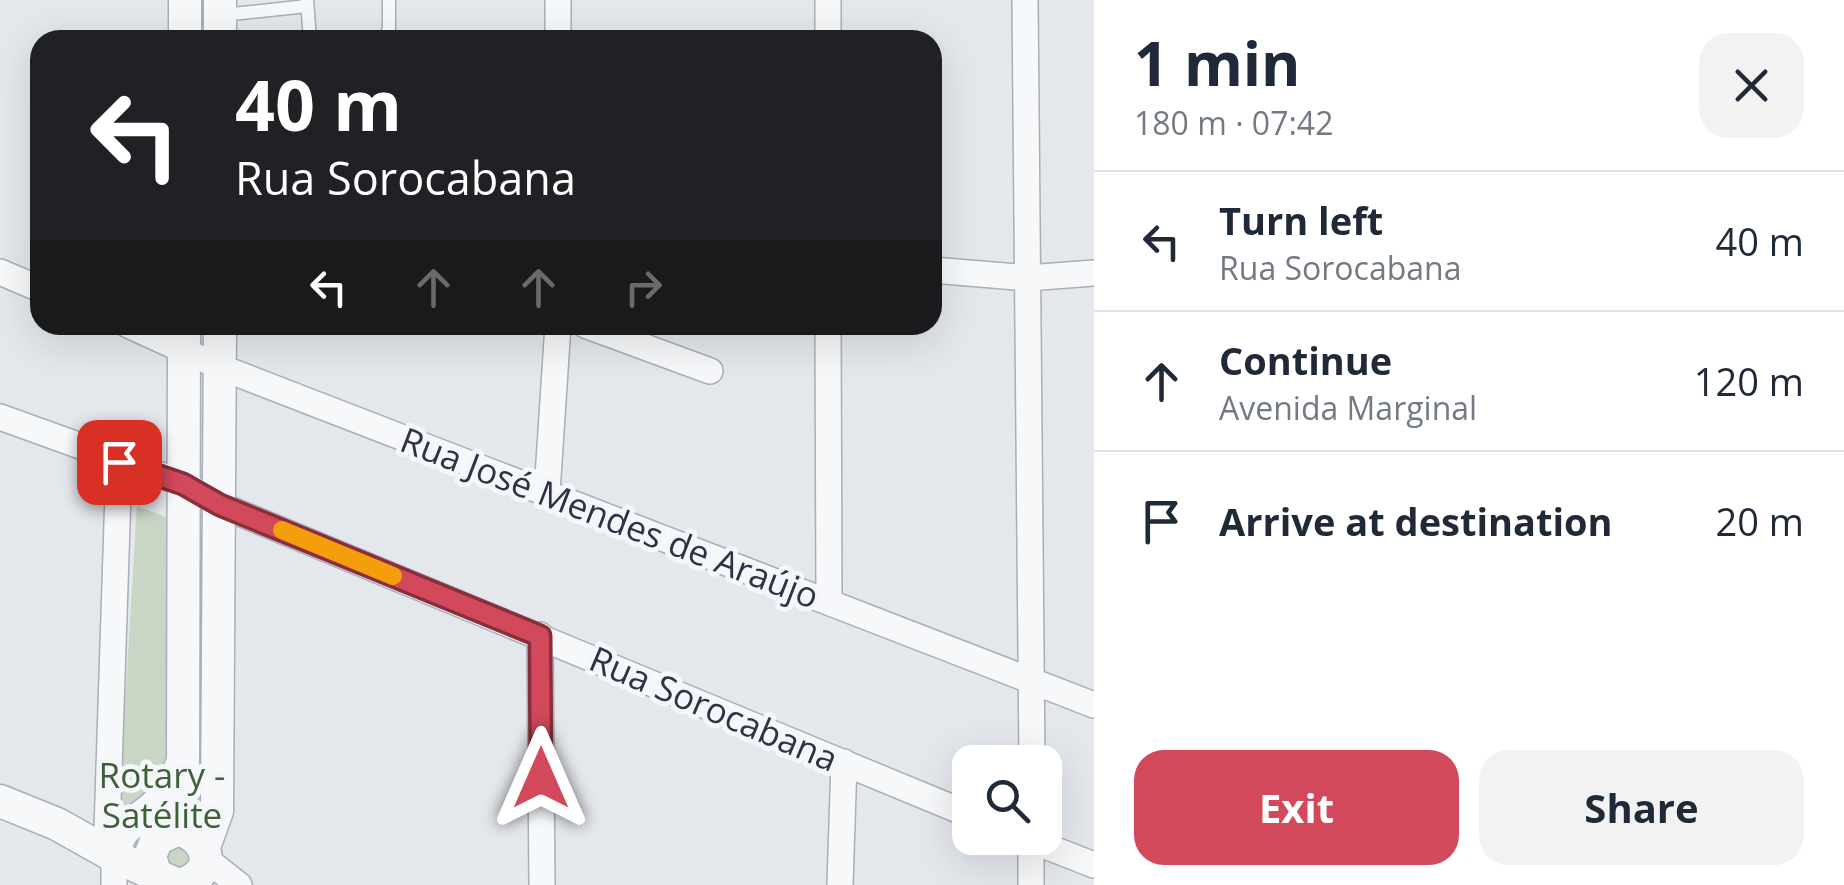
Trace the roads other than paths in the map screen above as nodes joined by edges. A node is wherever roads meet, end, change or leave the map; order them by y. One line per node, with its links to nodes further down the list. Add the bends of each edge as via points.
1 (185, 0): 8 (street)
2 (389, 0): 10 (lane)
3 (558, 0): 11 (street)
4 (828, 0): 12 (street)
5 (1024, 0): 16 (street)
6 (307, 3): 7 (lane); 9 (lane)
7 (220, 18)
8 (185, 30)
9 (309, 30)
10 (389, 30)
11 (558, 30)
12 (828, 30)
13 (942, 271): 16 (street)
14 (0, 272): 17 (street)
15 (1094, 273): 16 (street)
16 (1028, 278): 32 (street)
17 (30, 285)
18 (220, 335): 23 (street)
19 (557, 335): 28 (street)
20 (613, 335): 24 (street)
21 (828, 335): 30 (street)
22 (184, 336): 23 (street, Rua José Mendes de Araújo); 27 (street)
23 (220, 367): 28 (street, Rua José Mendes de Araújo); 29 (street)
24 (710, 370)
25 (0, 417): 26 (street, Rua Sorocabana)
26 (119, 462): 27 (street, Rua Sorocabana); 40 (street)
27 (183, 484): 29 (street, Rua Sorocabana); 36 (street)
28 (546, 492): 30 (street, Rua José Mendes de Araújo)
29 (220, 505): 31 (street, Rua Sorocabana); 39 (street, via 217,811)
30 (829, 602): 32 (street, Rua José Mendes de Araújo)
31 (540, 636): 35 (street, Rua Sorocabana); 46 (street)
32 (1030, 681): 33 (street, Rua José Mendes de Araújo); 34 (street)
33 (1094, 705)
34 (1032, 745)
35 (844, 762): 38 (street, Rua Sorocabana); 47 (street)
36 (182, 764): 39 (street); 40 (street)
37 (0, 800): 40 (street)
38 (952, 807)
39 (188, 842): 40 (street, via 136,824); 44 (street, via 202,872 192,882); 44 (street, via 152,847 150,856); 45 (street)
40 (115, 849): 44 (street)
41 (1062, 852): 43 (street)
42 (1030, 855): 48 (street)
43 (1094, 865)
44 (170, 881)
45 (239, 885)
46 (542, 885)
47 (840, 885)
48 (1031, 885)

